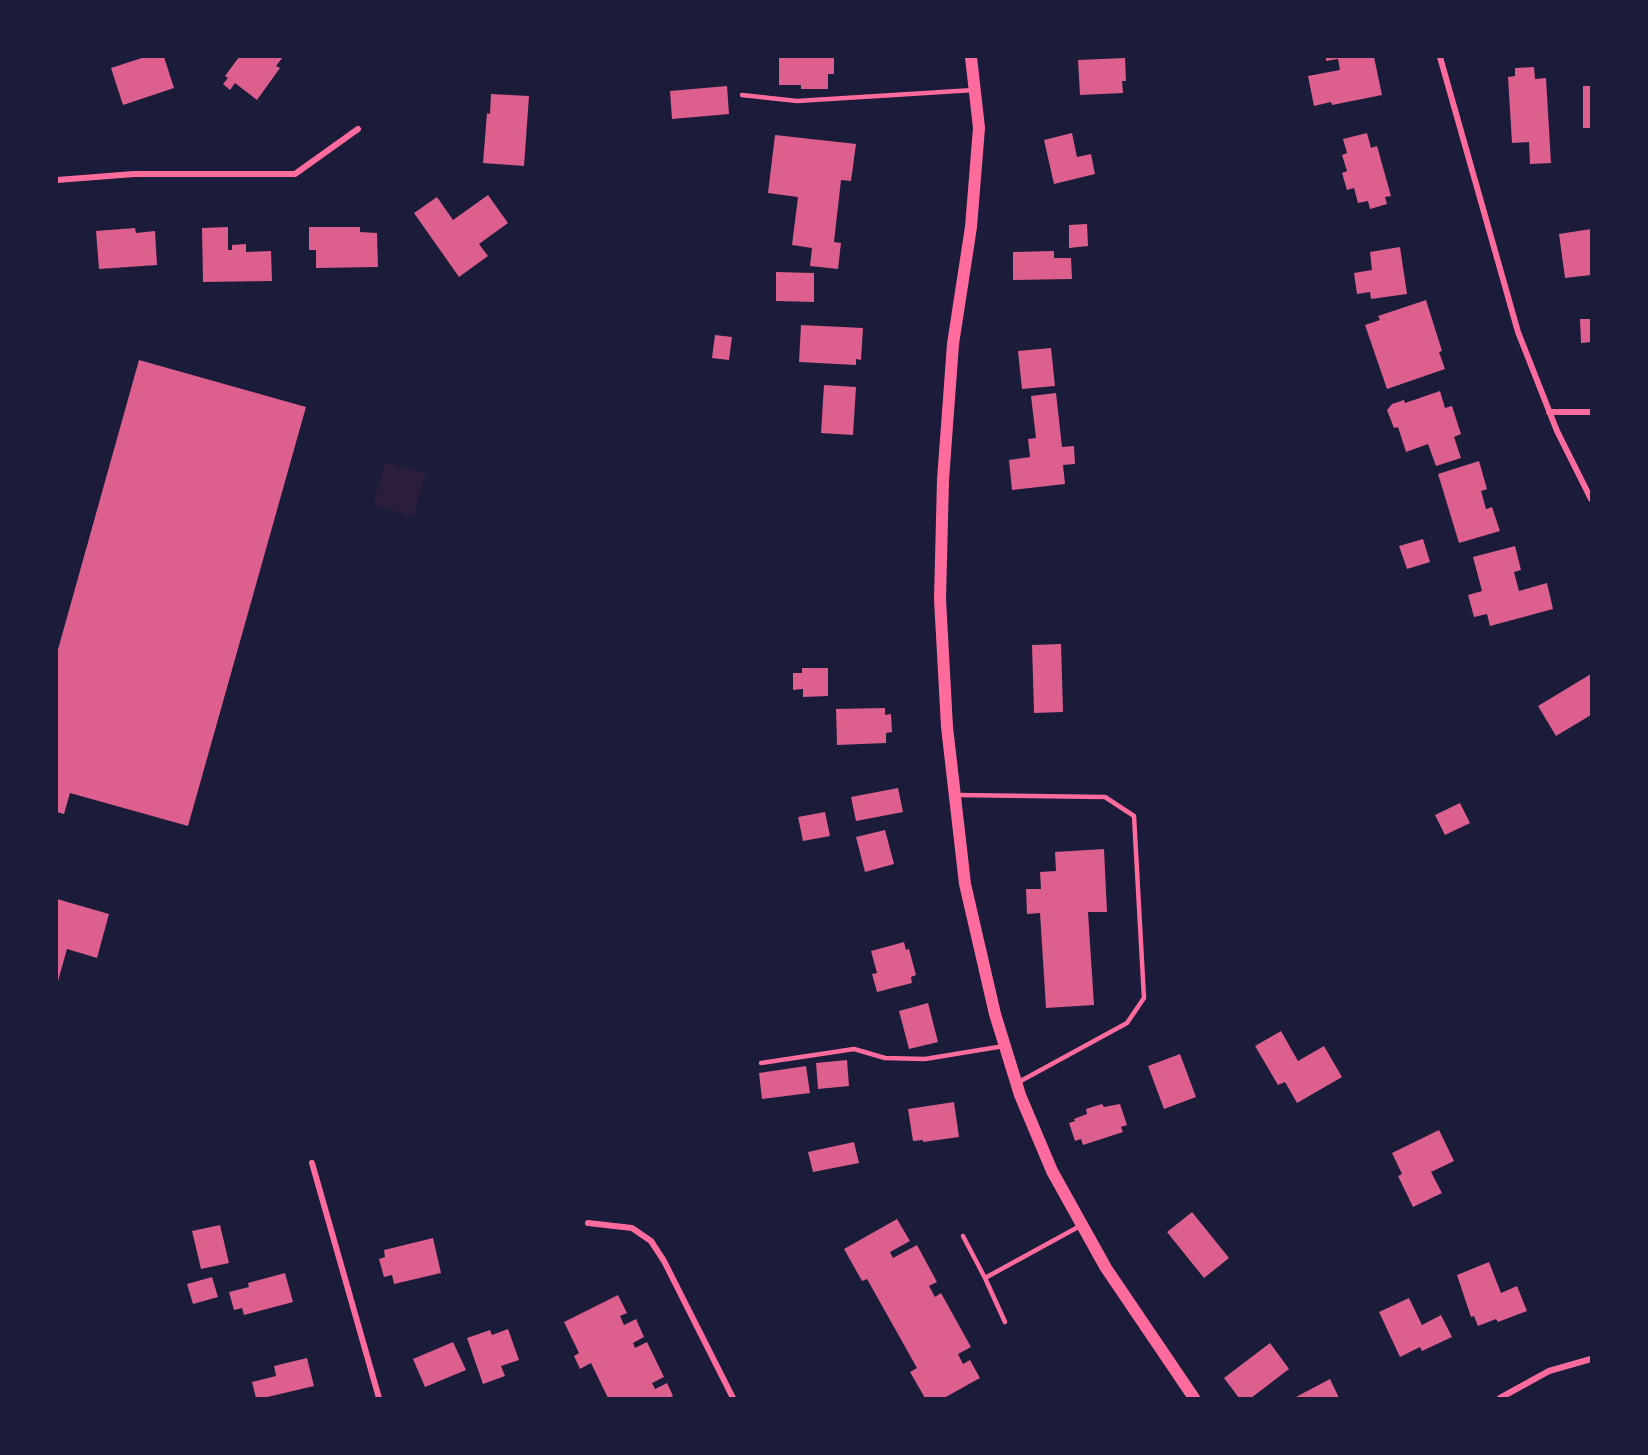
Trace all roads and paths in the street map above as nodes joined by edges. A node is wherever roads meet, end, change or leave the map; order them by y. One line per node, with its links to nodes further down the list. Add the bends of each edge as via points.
1 (971, 57): 3 (main road)
2 (1440, 57): 7 (street, via 1518,332)
3 (974, 90): 4 (lane, via 797,101); 10 (main road, via 979,128 953,344 940,575)
4 (742, 95)
5 (358, 129): 6 (street, via 295,174 134,174)
6 (57, 180)
7 (1549, 412): 8 (street); 9 (street)
8 (1591, 412)
9 (1591, 499)
10 (954, 795): 11 (main road, via 965,884); 13 (lane, via 1105,797 1134,816 1144,998 1127,1023)
11 (1005, 1046): 12 (lane, via 924,1059 885,1058 854,1049); 13 (main road)
12 (761, 1062)
13 (1016, 1084): 16 (main road, via 1052,1171)
14 (312, 1163): 21 (street)
15 (588, 1223): 22 (street, via 632,1228 651,1241)
16 (1082, 1225): 18 (lane); 23 (main road, via 1106,1268)
17 (963, 1236): 18 (lane)
18 (985, 1278): 19 (lane)
19 (1005, 1322)
20 (1591, 1359): 24 (street, via 1549,1371)
21 (379, 1398)
22 (733, 1398)
23 (1194, 1398)
24 (1500, 1398)

